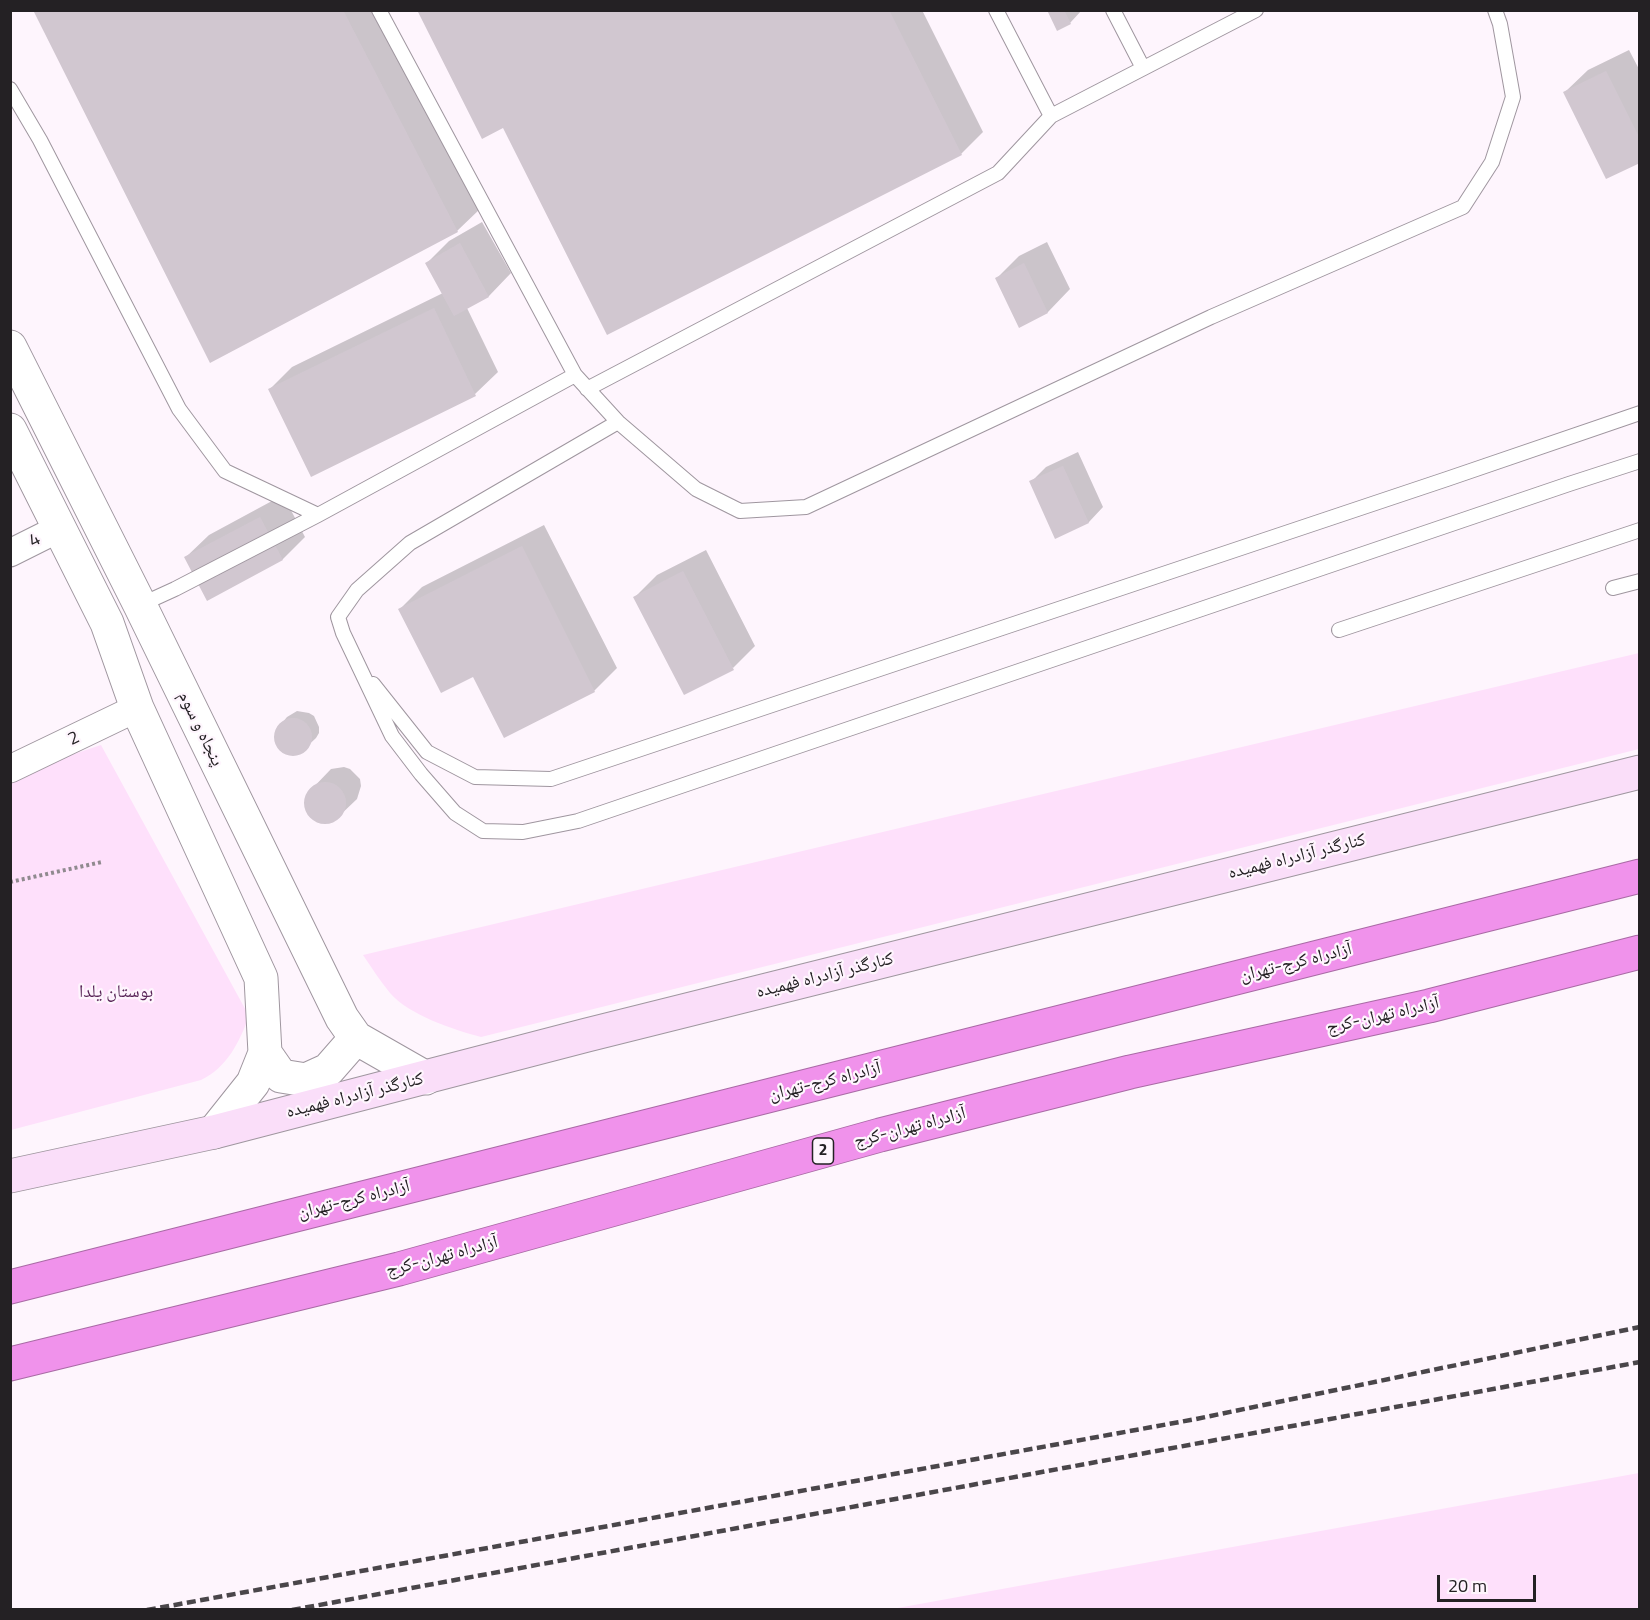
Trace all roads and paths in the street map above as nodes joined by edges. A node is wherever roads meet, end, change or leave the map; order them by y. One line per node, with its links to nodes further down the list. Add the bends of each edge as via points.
1 (379, 10): 10 (lane)
2 (996, 10): 8 (lane)
3 (1113, 10): 6 (lane)
4 (1256, 10): 6 (lane)
5 (1495, 10): 13 (lane, via 1514,97 1492,162 1462,207 1211,317 806,507 740,511 696,489)
6 (1143, 68): 8 (lane)
7 (10, 89): 16 (lane, via 179,409 225,471)
8 (1051, 116): 11 (lane, via 998,173)
9 (10, 347): 22 (street, پنجاه و سوم)
10 (575, 375): 11 (lane); 16 (lane)
11 (587, 389): 13 (lane)
12 (1640, 413): 25 (lane, via 551,779 475,777 428,752)
13 (618, 422): 25 (lane, via 410,543 357,590 338,617)
14 (10, 430): 17 (street)
15 (1640, 461): 25 (lane, via 578,821 523,832 483,831 454,813 392,736)
16 (318, 515): 22 (lane)
17 (60, 528): 19 (street, 4); 23 (street)
18 (1640, 530): 24 (lane)
19 (10, 553)
20 (1640, 581): 21 (lane)
21 (1613, 588)
22 (140, 605): 23 (street); 33 (street, پنجاه و سوم, via 342,1018)
23 (107, 623): 26 (street)
24 (1339, 630)
25 (359, 666)
26 (137, 708): 27 (street, 2); 34 (street, via 261,978)
27 (10, 769)
28 (1640, 772): 35 (main road, کنارگذر آزادراه فهمیده)
29 (102, 862): 31 (path)
30 (1640, 876): 38 (highway, آزادراه کرج-تهران)
31 (10, 882)
32 (1640, 952): 39 (highway, آزادراه تهران-کرج / 2, via 1429,1006 1130,1072 891,1132 399,1269)
33 (356, 1038): 34 (street, via 328,1071 306,1080 281,1076); 35 (street, پنجاه و سوم)
34 (265, 1053): 36 (street, via 253,1083)
35 (426, 1078): 36 (main road, کنارگذر آزادراه فهمیده)
36 (214, 1132): 37 (main road, کنارگذر آزادراه فهمیده)
37 (10, 1176)
38 (10, 1287)
39 (10, 1364)

